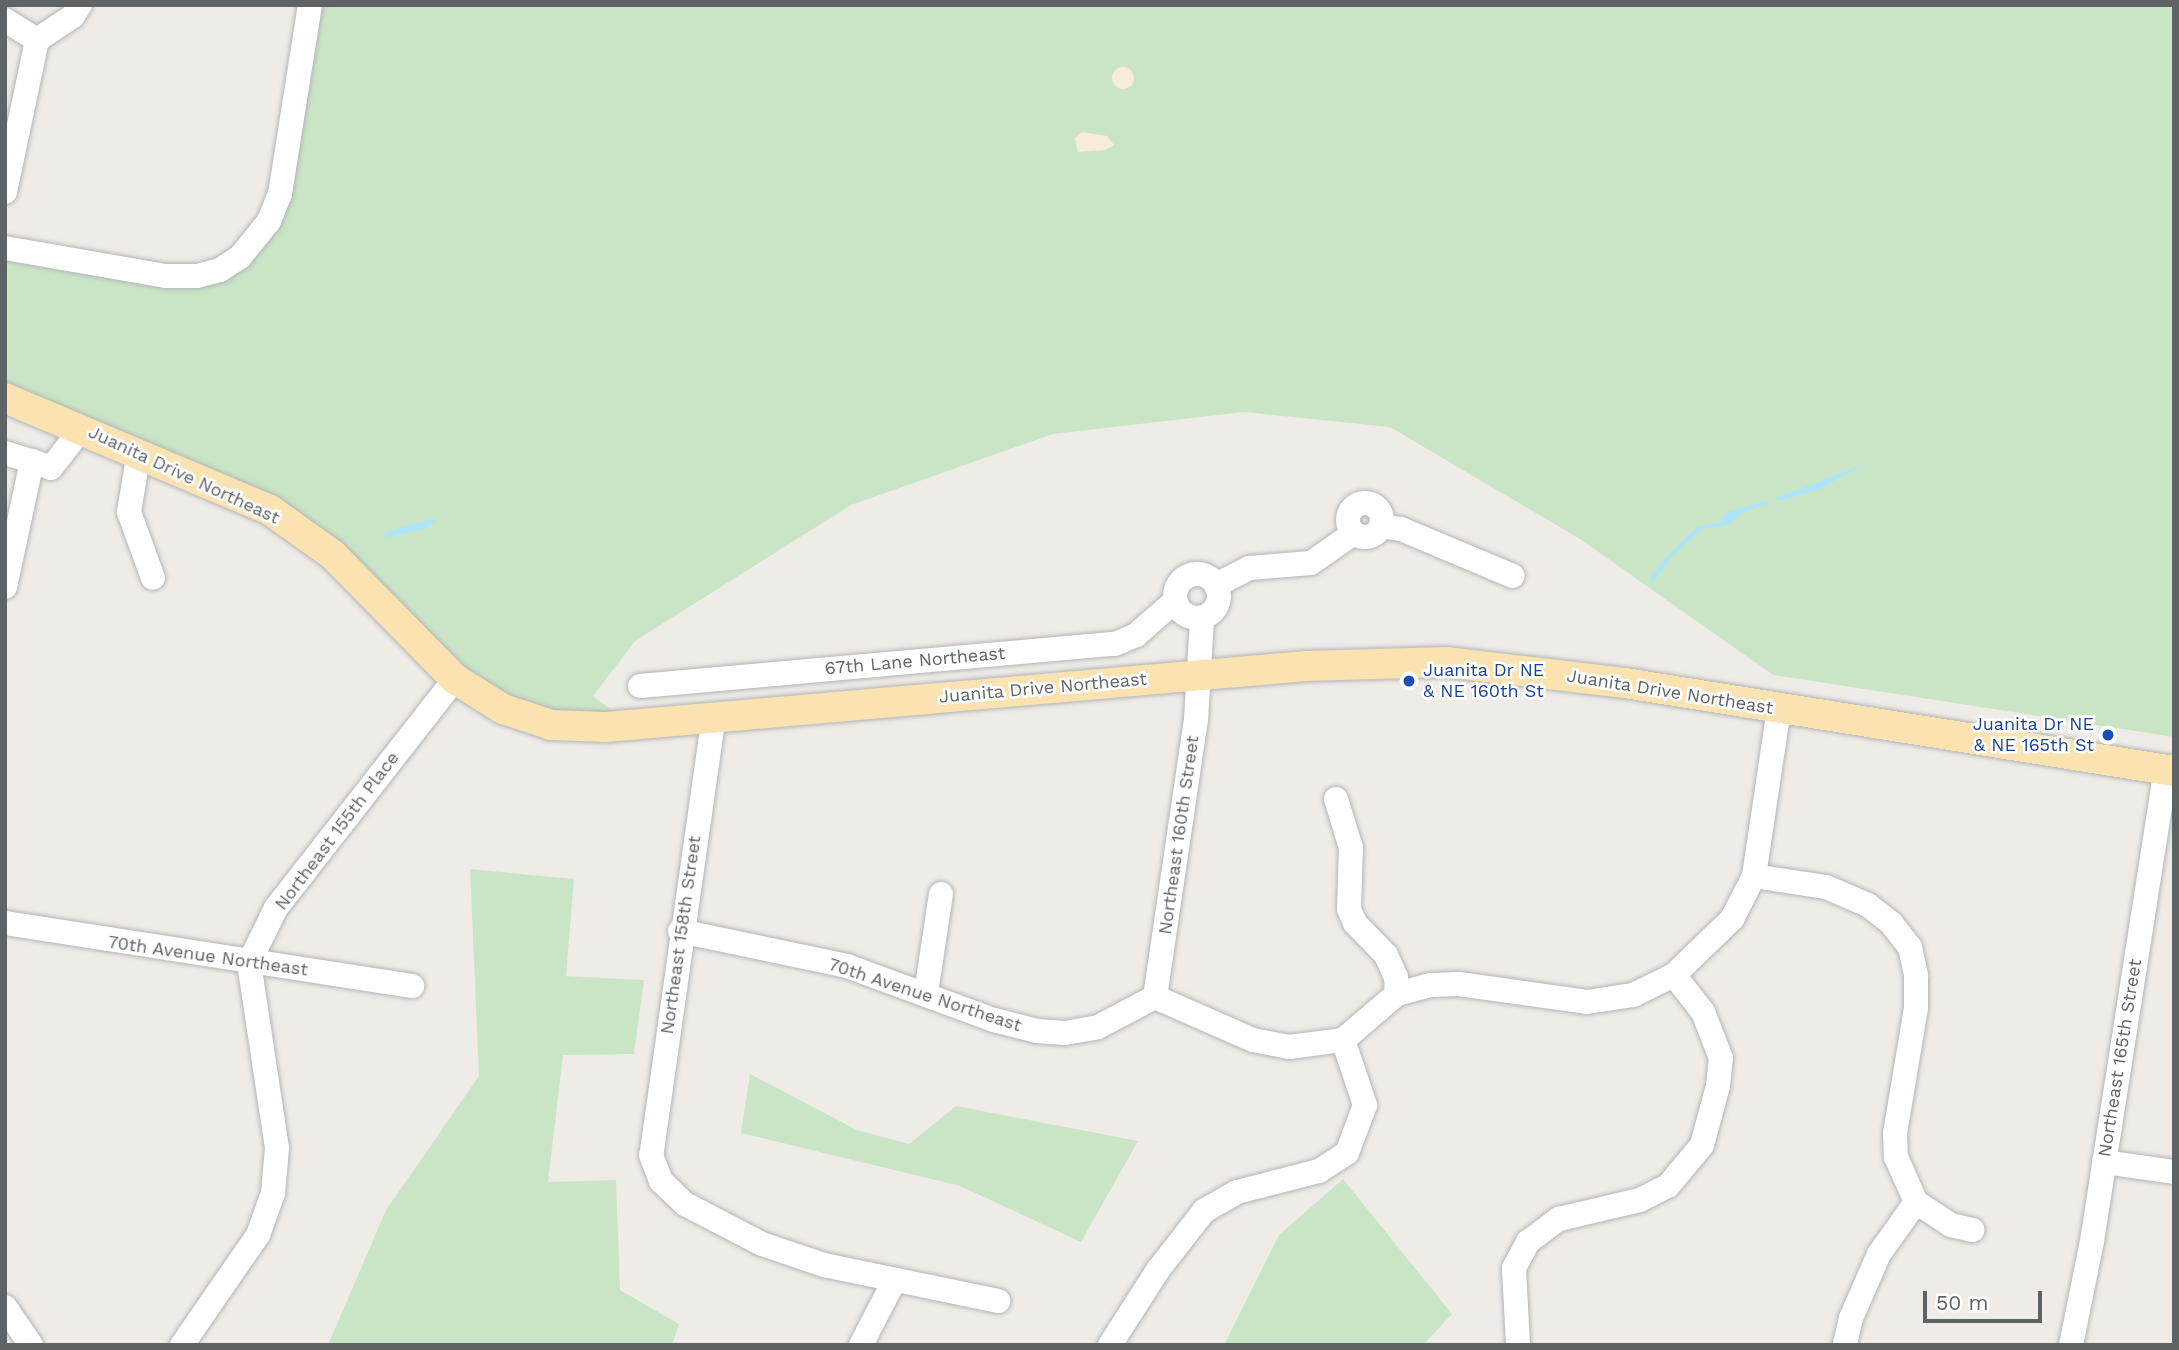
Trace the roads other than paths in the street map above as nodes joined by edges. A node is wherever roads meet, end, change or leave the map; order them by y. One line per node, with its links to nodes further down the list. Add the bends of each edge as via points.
1 (80, 5): 4 (street, via 73,16)
2 (310, 5): 6 (street, via 280,194 269,222 240,257 220,270 197,276 166,276)
3 (5, 20): 4 (street)
4 (37, 40): 5 (street)
5 (5, 192)
6 (5, 248)
7 (5, 398): 8 (main road, Juanita Drive Northeast)
8 (82, 428): 9 (main road, Juanita Drive Northeast); 11 (street, via 51,468)
9 (139, 452): 13 (street, via 128,512); 19 (main road, Juanita Drive Northeast, via 270,510 333,555)
10 (5, 453): 11 (street)
11 (32, 461): 15 (street)
12 (1513, 576): 14 (street, via 1401,529 1381,526 1376,507 1357,505 1348,515 1353,534 1311,563 1250,568)
13 (153, 578)
14 (1216, 585): 16 (street, 67th Lane Northeast, via 1205,575 1189,575 1177,586); 17 (street, via 1217,605)
15 (5, 587)
16 (1175, 601): 17 (street, via 1185,615); 20 (street, 67th Lane Northeast, via 1136,635 1115,643)
17 (1202, 618): 18 (street, Northeast 160th Street)
18 (1200, 674): 21 (main road, Juanita Drive Northeast, via 1446,662 1571,676); 22 (main road, Juanita Drive Northeast); 34 (street, Northeast 160th Street)
19 (454, 680): 22 (main road, Juanita Drive Northeast, via 503,709 551,725 606,727); 29 (street, Northeast 155th Place, via 276,908)
20 (640, 687)
21 (1779, 709): 23 (main road, Juanita Drive Northeast); 25 (street)
22 (714, 715): 28 (street, Northeast 158th Street)
23 (2170, 771): 36 (street, Northeast 165th Street)
24 (1336, 800): 33 (street, via 1351,848 1349,909 1355,923 1386,955 1396,977)
25 (1754, 876): 30 (street, via 1732,919); 38 (street, via 1846,893 1891,923 1910,947 1916,975 1895,1133 1896,1157)
26 (942, 894): 32 (street)
27 (5, 923): 29 (street, 70th Avenue Northeast)
28 (680, 931): 32 (street, 70th Avenue Northeast, via 847,966); 40 (street, Northeast 158th Street, via 651,1155 661,1181 696,1210 762,1244)
29 (249, 963): 31 (street, 70th Avenue Northeast); 44 (street, via 277,1148 274,1193 258,1235)
30 (1674, 975): 33 (street, via 1633,995 1608,1001 1459,984); 47 (street, via 1703,1012 1721,1058 1702,1145 1668,1186 1640,1200 1559,1219 1528,1242 1514,1268)
31 (412, 986)
32 (926, 993): 34 (street, 70th Avenue Northeast, via 994,1020 1065,1033 1098,1027)
33 (1397, 994): 35 (street)
34 (1155, 997): 35 (street, via 1252,1040 1289,1047)
35 (1343, 1040): 46 (street, via 1366,1105 1347,1153 1320,1171 1237,1192 1204,1211 1158,1270)
36 (2104, 1162): 37 (street); 49 (street, Northeast 165th Street)
37 (2174, 1172)
38 (1916, 1202): 39 (street, via 1951,1225); 48 (street, via 1879,1254 1851,1318)
39 (1972, 1230)
40 (894, 1281): 41 (street); 45 (street)
41 (998, 1301)
42 (5, 1307): 43 (street)
43 (31, 1345)
44 (183, 1345)
45 (861, 1345)
46 (1110, 1345)
47 (1518, 1345)
48 (1845, 1345)
49 (2071, 1345)

